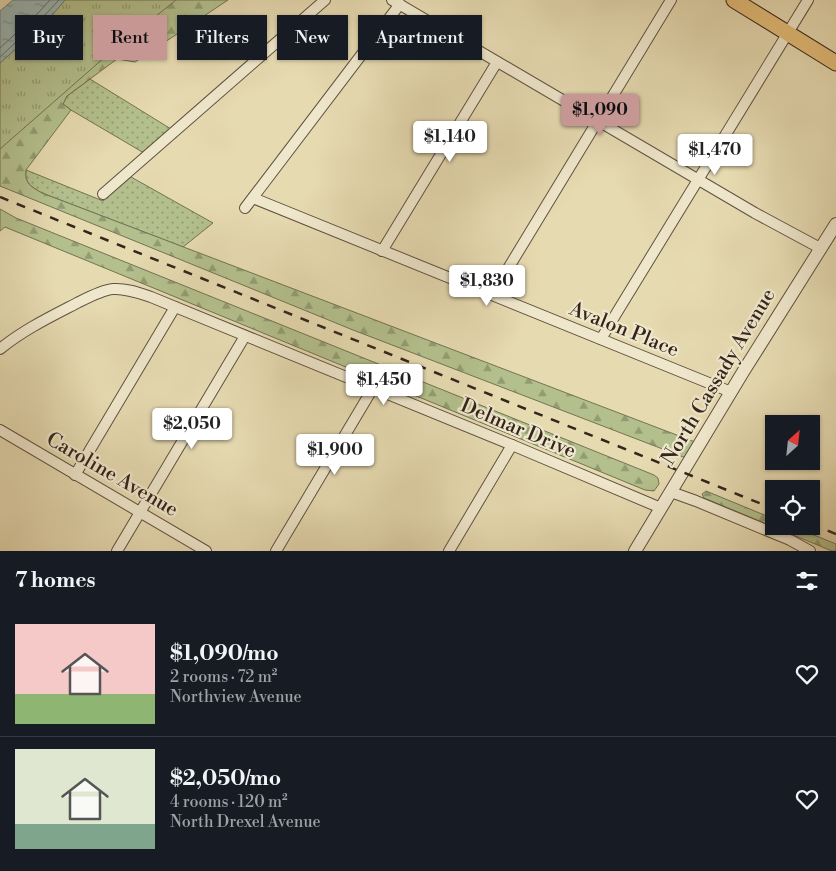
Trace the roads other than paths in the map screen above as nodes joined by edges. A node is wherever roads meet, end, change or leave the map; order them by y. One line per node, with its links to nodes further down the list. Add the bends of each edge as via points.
1 (325, 0): 11 (street)
2 (671, 0): 9 (street)
3 (734, 0): 6 (main road)
4 (808, 0): 6 (street)
5 (396, 2): 7 (street); 12 (street)
6 (788, 34): 8 (main road); 10 (street)
7 (497, 62): 9 (street); 16 (street)
8 (836, 63)
9 (598, 121): 10 (street); 17 (street)
10 (698, 180): 15 (street); 20 (street)
11 (103, 194)
12 (253, 198): 13 (street); 16 (street, Avalon Place)
13 (245, 208)
14 (836, 224): 15 (street, North Cassady Avenue)
15 (820, 248): 23 (street, North Cassady Avenue)
16 (382, 251): 17 (street, Avalon Place)
17 (492, 295): 20 (street, Avalon Place)
18 (175, 307): 19 (street, Delmar Drive); 21 (street, Delmar Drive, via 132,291 110,289 35,325); 26 (street)
19 (245, 336): 22 (street, Delmar Drive); 29 (street)
20 (601, 339): 23 (street, Avalon Place)
21 (0, 349)
22 (373, 388): 25 (street, Delmar Drive); 32 (street)
23 (731, 392): 27 (street, North Cassady Avenue)
24 (0, 430): 26 (street, Caroline Avenue)
25 (512, 445): 28 (street, Delmar Drive); 33 (street)
26 (76, 474): 29 (street, Caroline Avenue)
27 (671, 492): 28 (street, North Cassady Avenue); 35 (street)
28 (661, 508): 34 (street, North Cassady Avenue)
29 (140, 512): 30 (street); 31 (street, Caroline Avenue)
30 (117, 551)
31 (206, 551)
32 (276, 551)
33 (449, 551)
34 (635, 551)
35 (810, 551)

